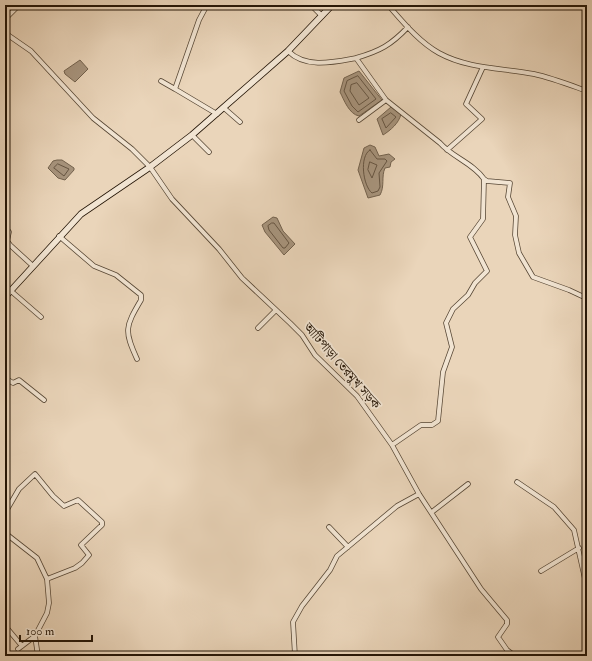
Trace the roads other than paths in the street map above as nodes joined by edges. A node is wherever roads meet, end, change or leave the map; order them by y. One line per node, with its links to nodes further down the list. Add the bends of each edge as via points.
1 (19, 5): 7 (street)
2 (207, 5): 14 (street, via 199,20)
3 (311, 5): 6 (street)
4 (332, 5): 6 (main road)
5 (388, 5): 8 (street)
6 (322, 16): 10 (main road)
7 (5, 19)
8 (408, 27): 11 (street, via 384,48); 12 (street, via 440,54)
9 (5, 33): 24 (street, আটিপাড়া তেরমুখ সড়ক, via 31,51 93,118 132,148)
10 (288, 51): 11 (street, via 305,62 333,63); 17 (main road)
11 (356, 58): 16 (street)
12 (483, 67): 15 (street, via 534,74); 22 (street, via 466,104 482,119)
13 (161, 81): 14 (street)
14 (175, 89): 18 (street)
15 (587, 91)
16 (386, 100): 19 (street); 22 (street)
17 (224, 108): 18 (main road); 20 (street)
18 (217, 114): 21 (main road)
19 (359, 120)
20 (240, 122)
21 (192, 135): 23 (street); 24 (main road)
22 (447, 150): 25 (street, via 476,170)
23 (209, 152)
24 (150, 167): 27 (main road, via 81,214); 32 (street, আটিপাড়া তেরমুখ সড়ক, via 172,199)
25 (484, 179): 31 (street, via 510,183 508,197 516,216 516,241 519,253 533,277); 38 (street, via 483,220 470,237 487,271 453,309 446,324 452,347 443,372 438,421 432,425 421,425)
26 (5, 227): 28 (street, via 9,232 7,241)
27 (59, 236): 28 (main road); 35 (street, via 94,266 116,275 141,295 127,327 127,338)
28 (33, 266): 29 (main road)
29 (11, 291): 30 (main road); 33 (street)
30 (5, 297)
31 (584, 297)
32 (275, 311): 34 (street); 38 (street, আটিপাড়া তেরমুখ সড়ক, via 290,322 315,355 357,396)
33 (41, 317)
34 (258, 328)
35 (137, 359)
36 (5, 378): 37 (street, via 14,383 19,380)
37 (44, 400)
38 (392, 445): 41 (street, আটিপাড়া তেরমুখ সড়ক)
39 (517, 482): 47 (street, via 554,507 574,530)
40 (468, 484): 42 (street)
41 (419, 494): 42 (street, আটিপাড়া তেরমুখ সড়ক); 46 (street, via 397,506)
42 (432, 512): 55 (street, আটিপাড়া তেরমুখ সড়ক, via 481,589 507,620 498,637)
43 (5, 513): 49 (street, via 19,489 35,474 64,506 78,500 102,522 102,525 81,545 89,555 82,564)
44 (329, 527): 46 (street)
45 (5, 533): 49 (street, via 37,558)
46 (348, 547): 54 (street, via 337,556 293,622)
47 (579, 548): 48 (street); 50 (street)
48 (541, 571)
49 (46, 579): 52 (street, via 49,603 47,613)
50 (587, 588)
51 (6, 627): 52 (street, via 20,647)
52 (34, 636): 53 (street)
53 (38, 656)
54 (295, 656)
55 (515, 656)

